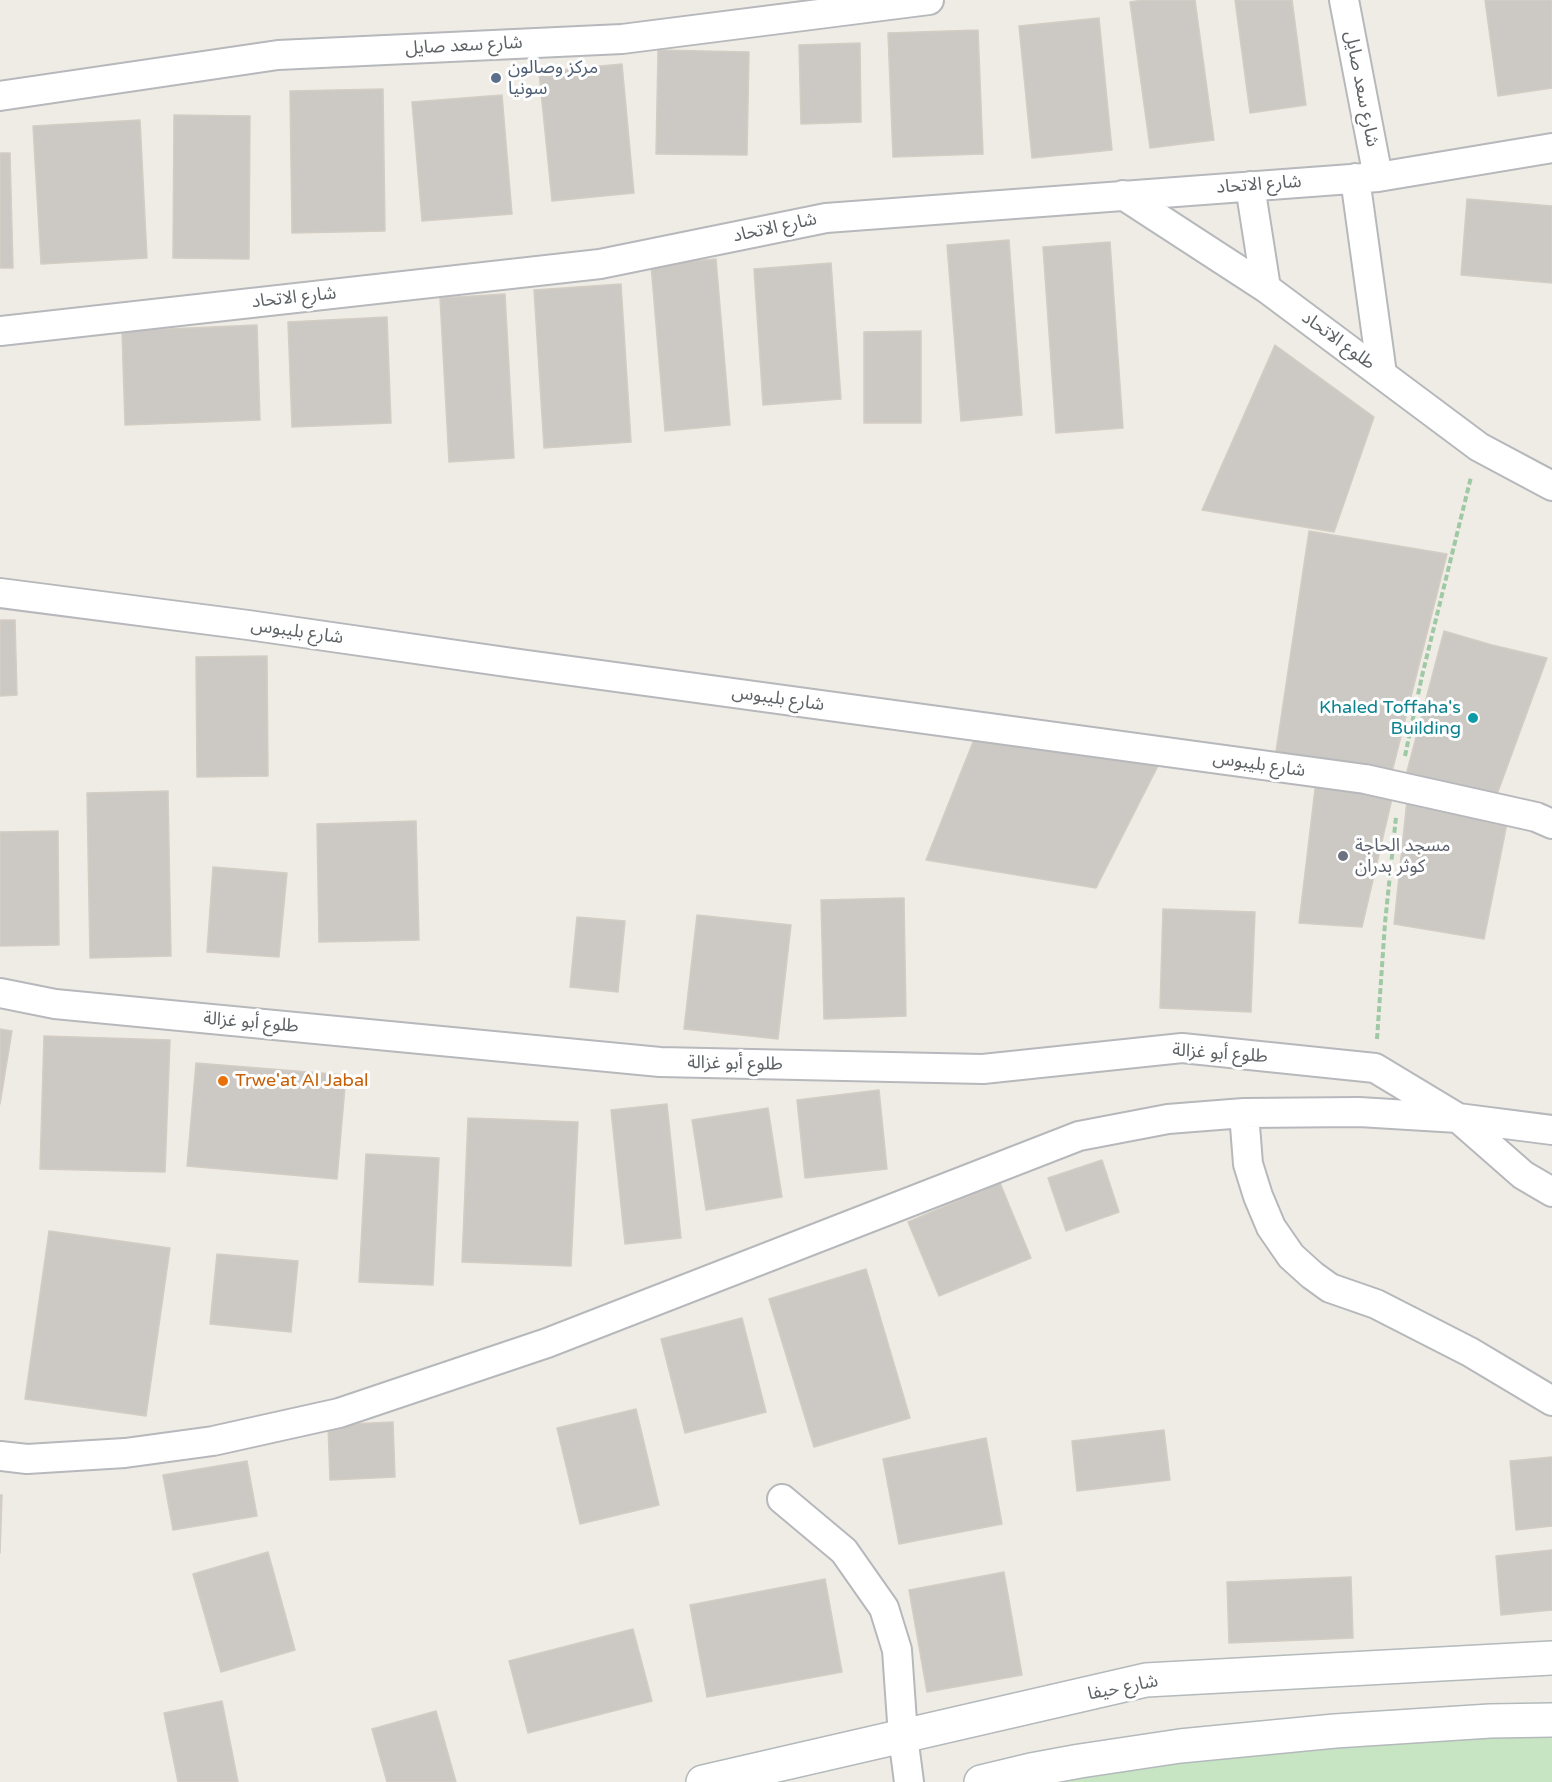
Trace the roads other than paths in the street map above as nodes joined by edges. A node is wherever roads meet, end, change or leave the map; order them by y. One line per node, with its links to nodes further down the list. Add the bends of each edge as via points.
1 (929, 0): 3 (street, شارع سعد صايل, via 622,39 278,55)
2 (1344, 0): 5 (street, شارع سعد صايل)
3 (0, 96)
4 (1552, 147): 5 (street, شارع الاتحاد)
5 (1366, 178): 6 (street, شارع الاتحاد); 10 (street, شارع سعد صايل)
6 (1250, 186): 7 (street, شارع الاتحاد); 8 (street)
7 (1123, 195): 8 (street, طلوع الاتحاد); 9 (street, شارع الاتحاد, via 826,218 600,264)
8 (1266, 288): 10 (street, طلوع الاتحاد)
9 (0, 331)
10 (1382, 374): 11 (street, طلوع الاتحاد, via 1479,447)
11 (1552, 486)
12 (0, 593): 13 (street, شارع بليبوس, via 1365,779 1536,817)
13 (1552, 824)
14 (0, 993): 16 (street, طلوع أبو غزالة, via 55,1004 660,1062 983,1069 1182,1048 1375,1068)
15 (1244, 1113): 16 (street, via 1359,1112); 20 (street, via 1248,1164 1258,1196 1271,1227 1291,1256 1330,1288 1376,1304 1470,1352); 21 (street, via 1168,1119 1079,1136 547,1343 339,1413 213,1441 124,1453 27,1459)
16 (1458, 1118): 17 (street); 18 (street)
17 (1544, 1129): 18 (street)
18 (1523, 1175): 19 (street)
19 (1552, 1191)
20 (1552, 1401)
21 (0, 1456)
22 (782, 1499): 25 (street, via 844,1551 884,1608 897,1650)
23 (1552, 1658): 25 (main road, شارع حيفا, via 1146,1680)
24 (1552, 1720): 28 (main road, via 1335,1731 1180,1746 1060,1764)
25 (903, 1736): 26 (main road, شارع حيفا); 27 (street)
26 (703, 1782)
27 (909, 1782)
28 (981, 1782)

